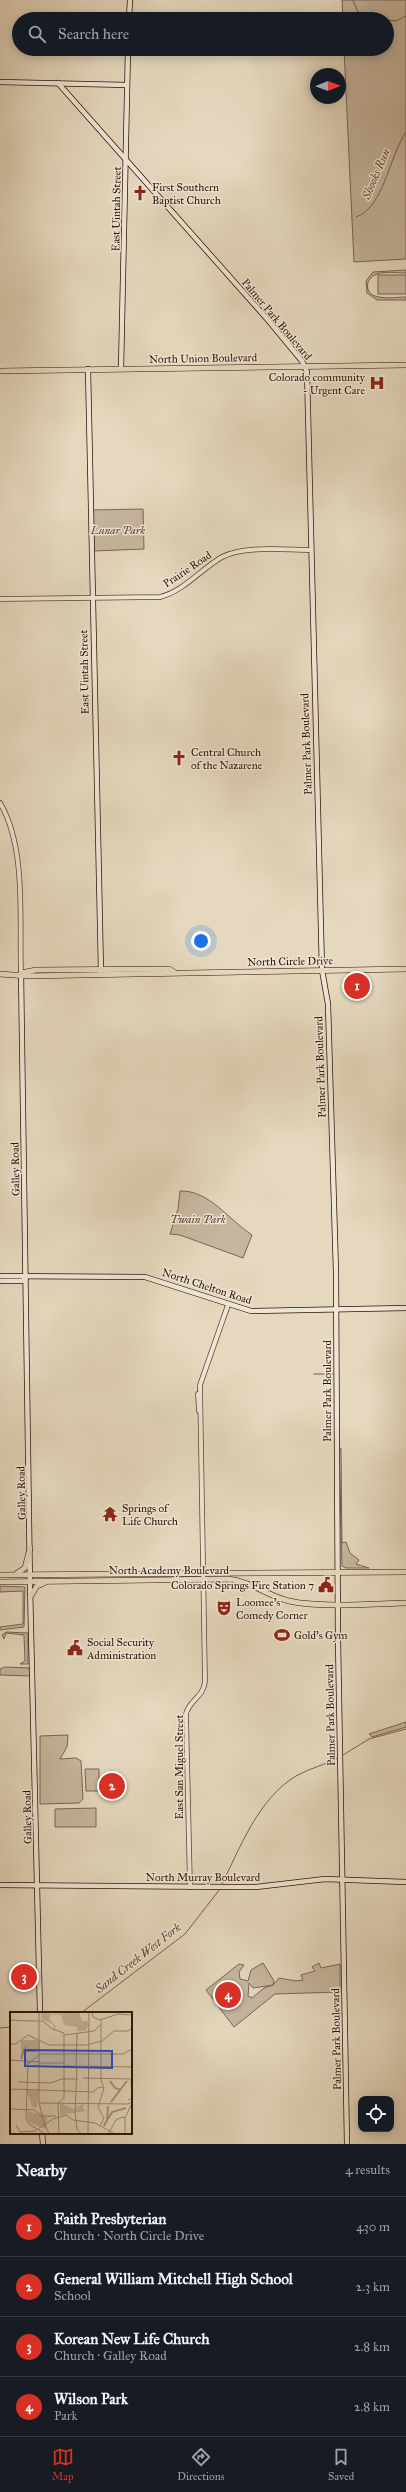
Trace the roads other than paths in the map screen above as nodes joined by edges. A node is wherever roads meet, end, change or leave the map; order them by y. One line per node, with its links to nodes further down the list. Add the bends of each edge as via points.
1 (130, 0): 2 (main road)
2 (129, 12)
3 (128, 56): 6 (main road, East Uintah Street)
4 (0, 82): 5 (main road)
5 (58, 83): 6 (main road); 7 (main road, Palmer Park Boulevard)
6 (127, 85): 7 (main road, East Uintah Street)
7 (126, 158): 8 (main road, Palmer Park Boulevard); 9 (main road, East Uintah Street)
8 (137, 171): 9 (main road, via 130,170); 11 (main road, Palmer Park Boulevard)
9 (125, 175): 13 (main road, East Uintah Street)
10 (406, 365): 11 (main road, North Union Boulevard)
11 (305, 366): 13 (main road, North Union Boulevard); 15 (main road, Palmer Park Boulevard, via 308,390)
12 (88, 369): 13 (main road, North Union Boulevard); 14 (main road, North Union Boulevard); 16 (main road, East Uintah Street)
13 (121, 369)
14 (0, 371)
15 (311, 550): 16 (street, Prairie Road, via 236,552 221,558 168,594 155,597); 19 (main road, Palmer Park Boulevard)
16 (92, 598): 17 (street, Prairie Road); 21 (main road, East Uintah Street)
17 (0, 599)
18 (0, 803): 22 (street, via 11,824 17,850)
19 (322, 970): 20 (main road, North Circle Drive); 21 (main road, North Circle Drive); 29 (main road, Palmer Park Boulevard, via 328,1004)
20 (406, 970)
21 (101, 972): 22 (main road, North Circle Drive, via 27,976)
22 (21, 973): 23 (main road, North Circle Drive); 25 (main road, Galley Road)
23 (0, 974)
24 (0, 1276): 25 (main road, North Chelton Road)
25 (26, 1278): 26 (main road, North Chelton Road, via 22,1281); 27 (main road, North Chelton Road, via 145,1277); 30 (main road, Galley Road)
26 (0, 1281)
27 (228, 1305): 29 (main road, North Chelton Road, via 256,1311); 36 (street, East San Miguel Street, via 198,1384)
28 (406, 1308): 29 (main road, North Chelton Road)
29 (336, 1309): 31 (main road, Palmer Park Boulevard)
30 (30, 1548): 34 (main road, via 24,1570); 35 (main road, Galley Road)
31 (337, 1572): 32 (main road, North Academy Boulevard); 36 (main road, North Academy Boulevard); 41 (main road, Palmer Park Boulevard)
32 (406, 1572)
33 (0, 1575): 34 (main road, North Academy Boulevard)
34 (10, 1575): 35 (main road, North Academy Boulevard)
35 (30, 1575): 36 (main road, North Academy Boulevard); 38 (main road, Galley Road)
36 (203, 1577): 39 (main road, North Academy Boulevard); 41 (main road, North Academy Boulevard, via 240,1581 278,1598 297,1602); 47 (street, East San Miguel Street, via 205,1685 202,1693 189,1705 186,1714)
37 (0, 1582): 38 (main road, North Academy Boulevard)
38 (30, 1582): 39 (main road, North Academy Boulevard); 40 (main road, Galley Road)
39 (48, 1582): 40 (main road, via 37,1586)
40 (30, 1597): 46 (main road, Galley Road)
41 (338, 1603): 42 (main road, North Academy Boulevard); 43 (main road, Palmer Park Boulevard)
42 (406, 1603)
43 (342, 1880): 44 (main road, North Murray Boulevard); 47 (main road, North Murray Boulevard, via 315,1879 263,1886); 51 (main road, Palmer Park Boulevard)
44 (406, 1882)
45 (0, 1885): 46 (main road, North Murray Boulevard)
46 (38, 1885): 47 (main road, North Murray Boulevard); 48 (main road, Galley Road)
47 (190, 1887)
48 (40, 2012)
49 (42, 2134): 50 (main road)
50 (43, 2144)
51 (347, 2144)

